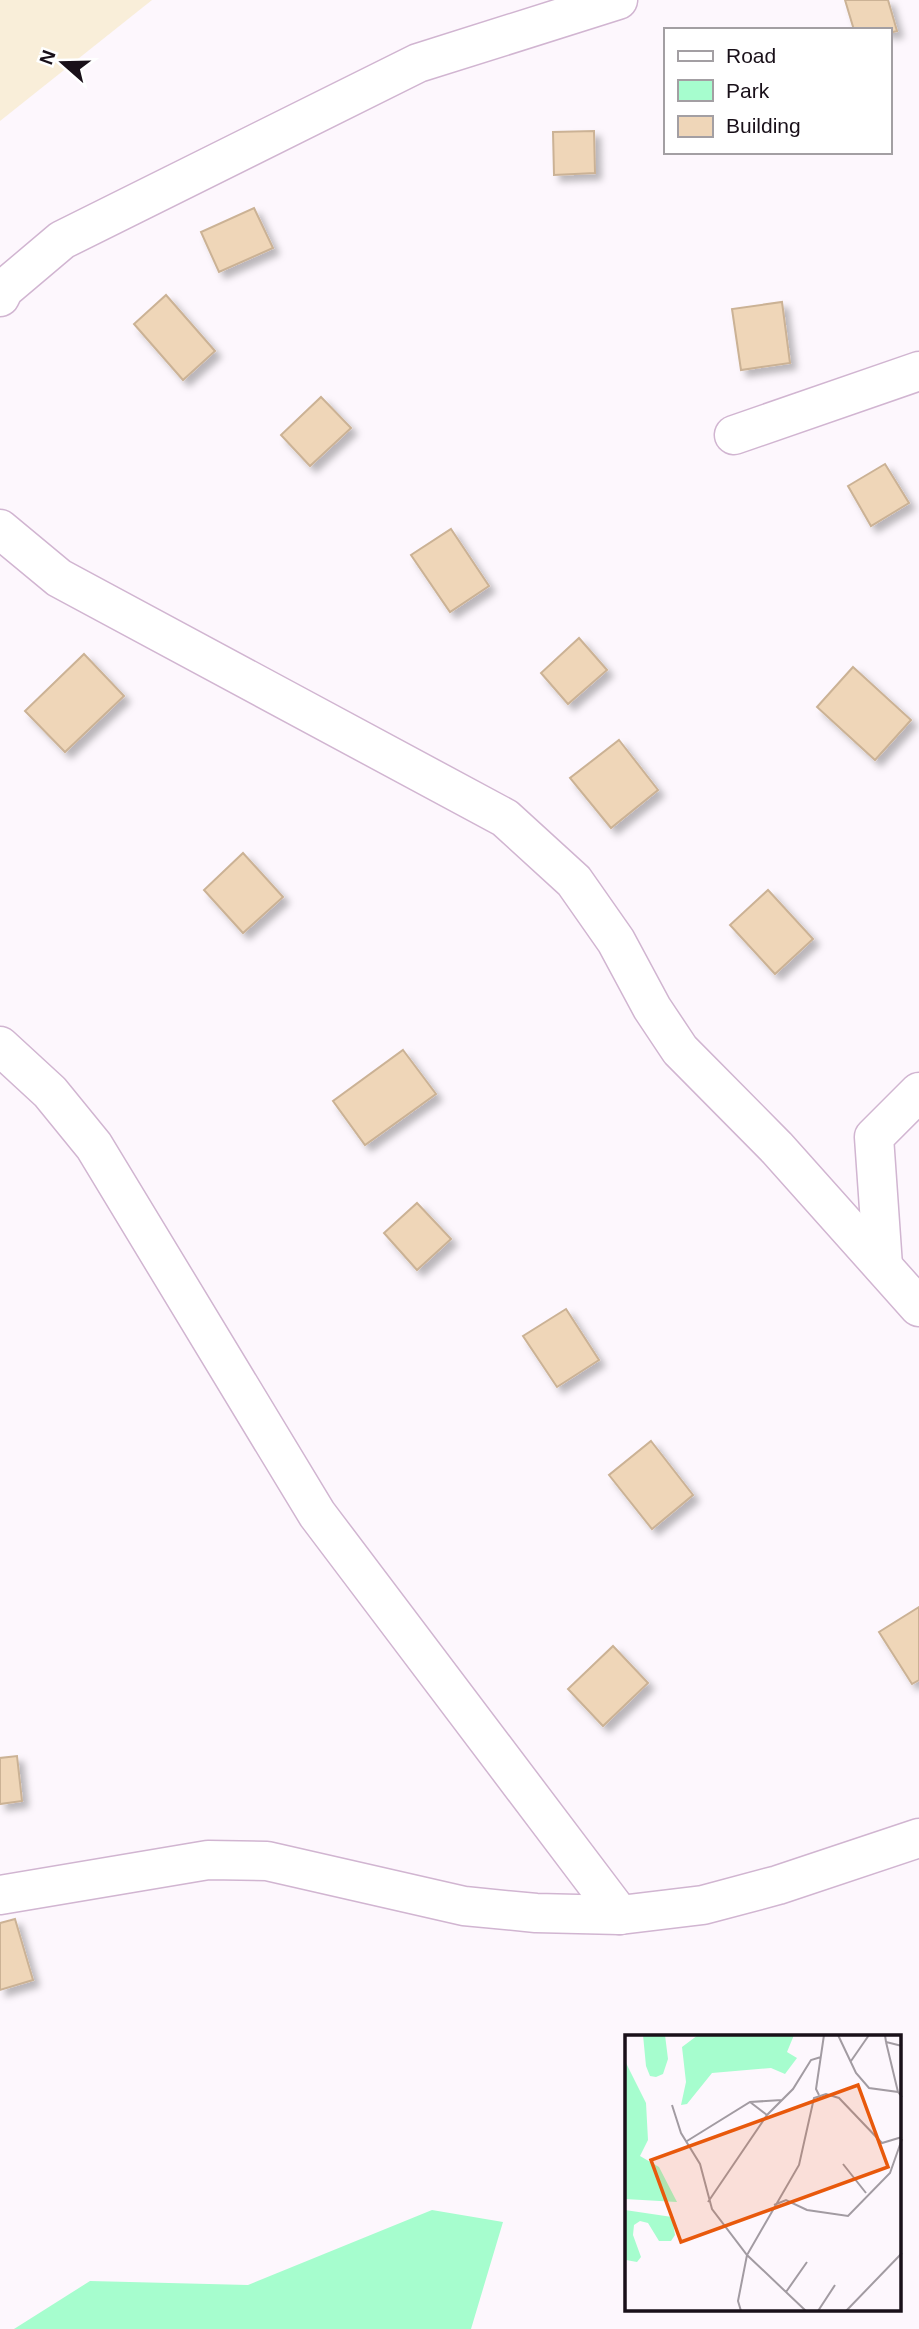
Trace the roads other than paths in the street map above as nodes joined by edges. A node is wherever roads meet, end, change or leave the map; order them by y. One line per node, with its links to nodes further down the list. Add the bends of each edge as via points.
1 (618, 0): 2 (street, via 418,63 62,240)
2 (0, 297)
3 (919, 371): 4 (street)
4 (734, 435)
5 (0, 529): 8 (street, via 59,578 505,818 574,881 616,941 680,1050 776,1147)
6 (0, 1045): 12 (street, via 50,1092 94,1146 317,1514)
7 (919, 1092): 8 (street, via 874,1137)
8 (883, 1266): 9 (street)
9 (919, 1307)
10 (919, 1838): 12 (street, via 703,1905)
11 (0, 1895): 12 (street, via 208,1860 267,1861 464,1906)
12 (620, 1915)

